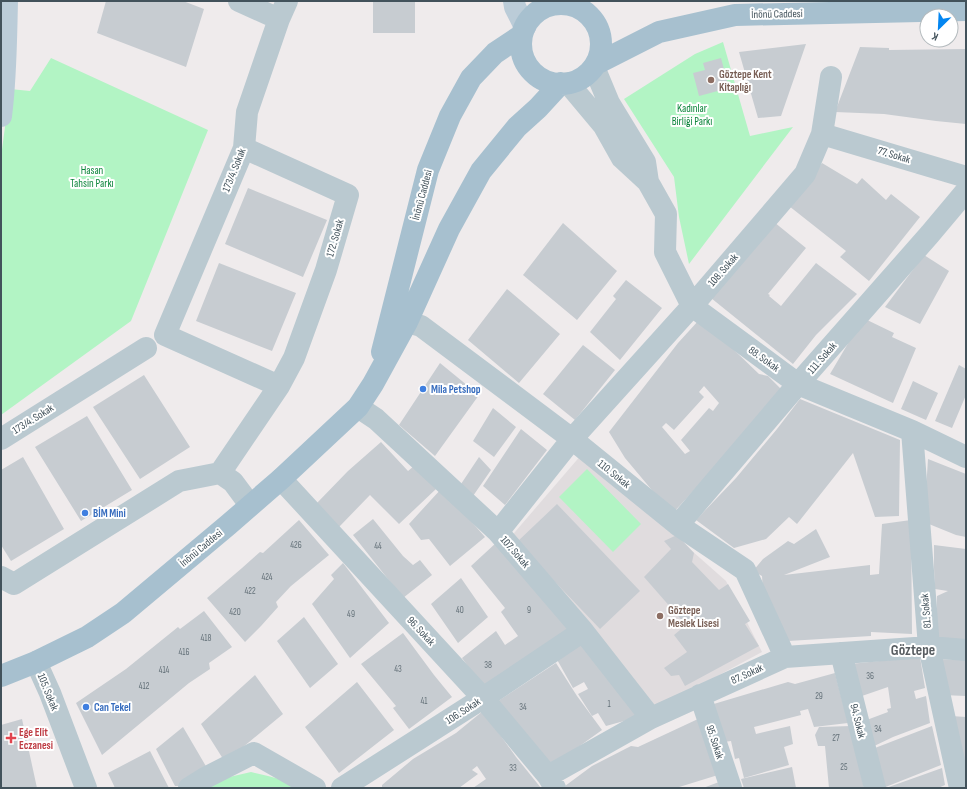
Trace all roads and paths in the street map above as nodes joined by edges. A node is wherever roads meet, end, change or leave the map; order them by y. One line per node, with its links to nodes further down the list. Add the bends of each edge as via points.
1 (7, 1): 11 (main road, via 6,60)
2 (239, 1): 5 (street)
3 (514, 1): 7 (main road)
4 (572, 3): 7 (main road, via 547,6 529,20); 8 (main road, via 592,17 598,28 601,52)
5 (283, 10): 13 (street, 173/4. Sokak, via 247,112)
6 (966, 10): 8 (main road, İnönü Caddesi, via 735,15 659,32)
7 (524, 31): 10 (main road, via 521,43 523,56 529,68 539,77 551,82); 20 (main road, İnönü Caddesi, via 495,53 471,78 450,116 428,170)
8 (595, 66): 10 (main road, via 583,78); 15 (street, 88. Sokak, via 608,103 646,162)
9 (831, 77): 12 (street, 108. Sokak)
10 (565, 83): 15 (street, 88. Sokak, via 604,126 622,158); 18 (main road, İnönü Caddesi, via 517,127 481,171 449,229)
11 (1, 116)
12 (822, 134): 14 (street, 77. Sokak); 17 (street, 108. Sokak, via 805,174)
13 (244, 148): 22 (street, 172. Sokak, via 348,195 323,279 294,358); 22 (street, 173/4. Sokak, via 165,335)
14 (966, 177)
15 (648, 182): 17 (street, 88. Sokak, via 666,214 665,252)
16 (966, 191): 21 (street, 111. Sokak)
17 (692, 306): 21 (street, 88. Sokak); 26 (street, 108. Sokak)
18 (407, 322): 20 (main road, İnönü Caddesi); 26 (street, 110. Sokak, via 421,326)
19 (146, 348): 25 (street, 173/4. Sokak)
20 (373, 384): 23 (main road, İnönü Caddesi)
21 (798, 384): 24 (street, 88. Sokak); 31 (street, 111. Sokak)
22 (279, 386): 28 (street, 172. Sokak)
23 (358, 407): 29 (main road, İnönü Caddesi); 32 (street, 107. Sokak, via 376,419)
24 (912, 431): 27 (street, 88. Sokak); 35 (street, 81. Sokak)
25 (1, 439)
26 (572, 439): 31 (street, 110. Sokak); 32 (street, 108. Sokak)
27 (966, 457)
28 (220, 473): 30 (street, via 233,482); 33 (street, via 179,481 14,584)
29 (281, 479): 30 (main road, İnönü Caddesi); 42 (street, 96. Sokak)
30 (250, 505): 39 (main road, İnönü Caddesi, via 123,613 87,637)
31 (678, 525): 38 (street, 110. Sokak, via 745,570)
32 (498, 532): 34 (street, 107. Sokak)
33 (1, 577)
34 (583, 631): 42 (street, 106. Sokak); 43 (street, 107. Sokak)
35 (929, 648): 36 (street, 87. Sokak); 37 (street, 87. Sokak); 51 (street, 81. Sokak)
36 (966, 650)
37 (841, 653): 38 (street, 87. Sokak); 50 (street, 94. Sokak)
38 (785, 656): 41 (street, 87. Sokak)
39 (36, 662): 40 (main road, İnönü Caddesi); 45 (street, 105. Sokak)
40 (1, 676)
41 (700, 695): 43 (street, 87. Sokak); 49 (street, 95. Sokak)
42 (483, 698): 44 (street, 96. Sokak); 48 (street, 106. Sokak)
43 (651, 718): 44 (street, 87. Sokak)
44 (551, 782)
45 (86, 788)
46 (189, 788): 47 (street, via 254,753)
47 (315, 788)
48 (342, 788)
49 (731, 788)
50 (875, 788)
51 (960, 788)

